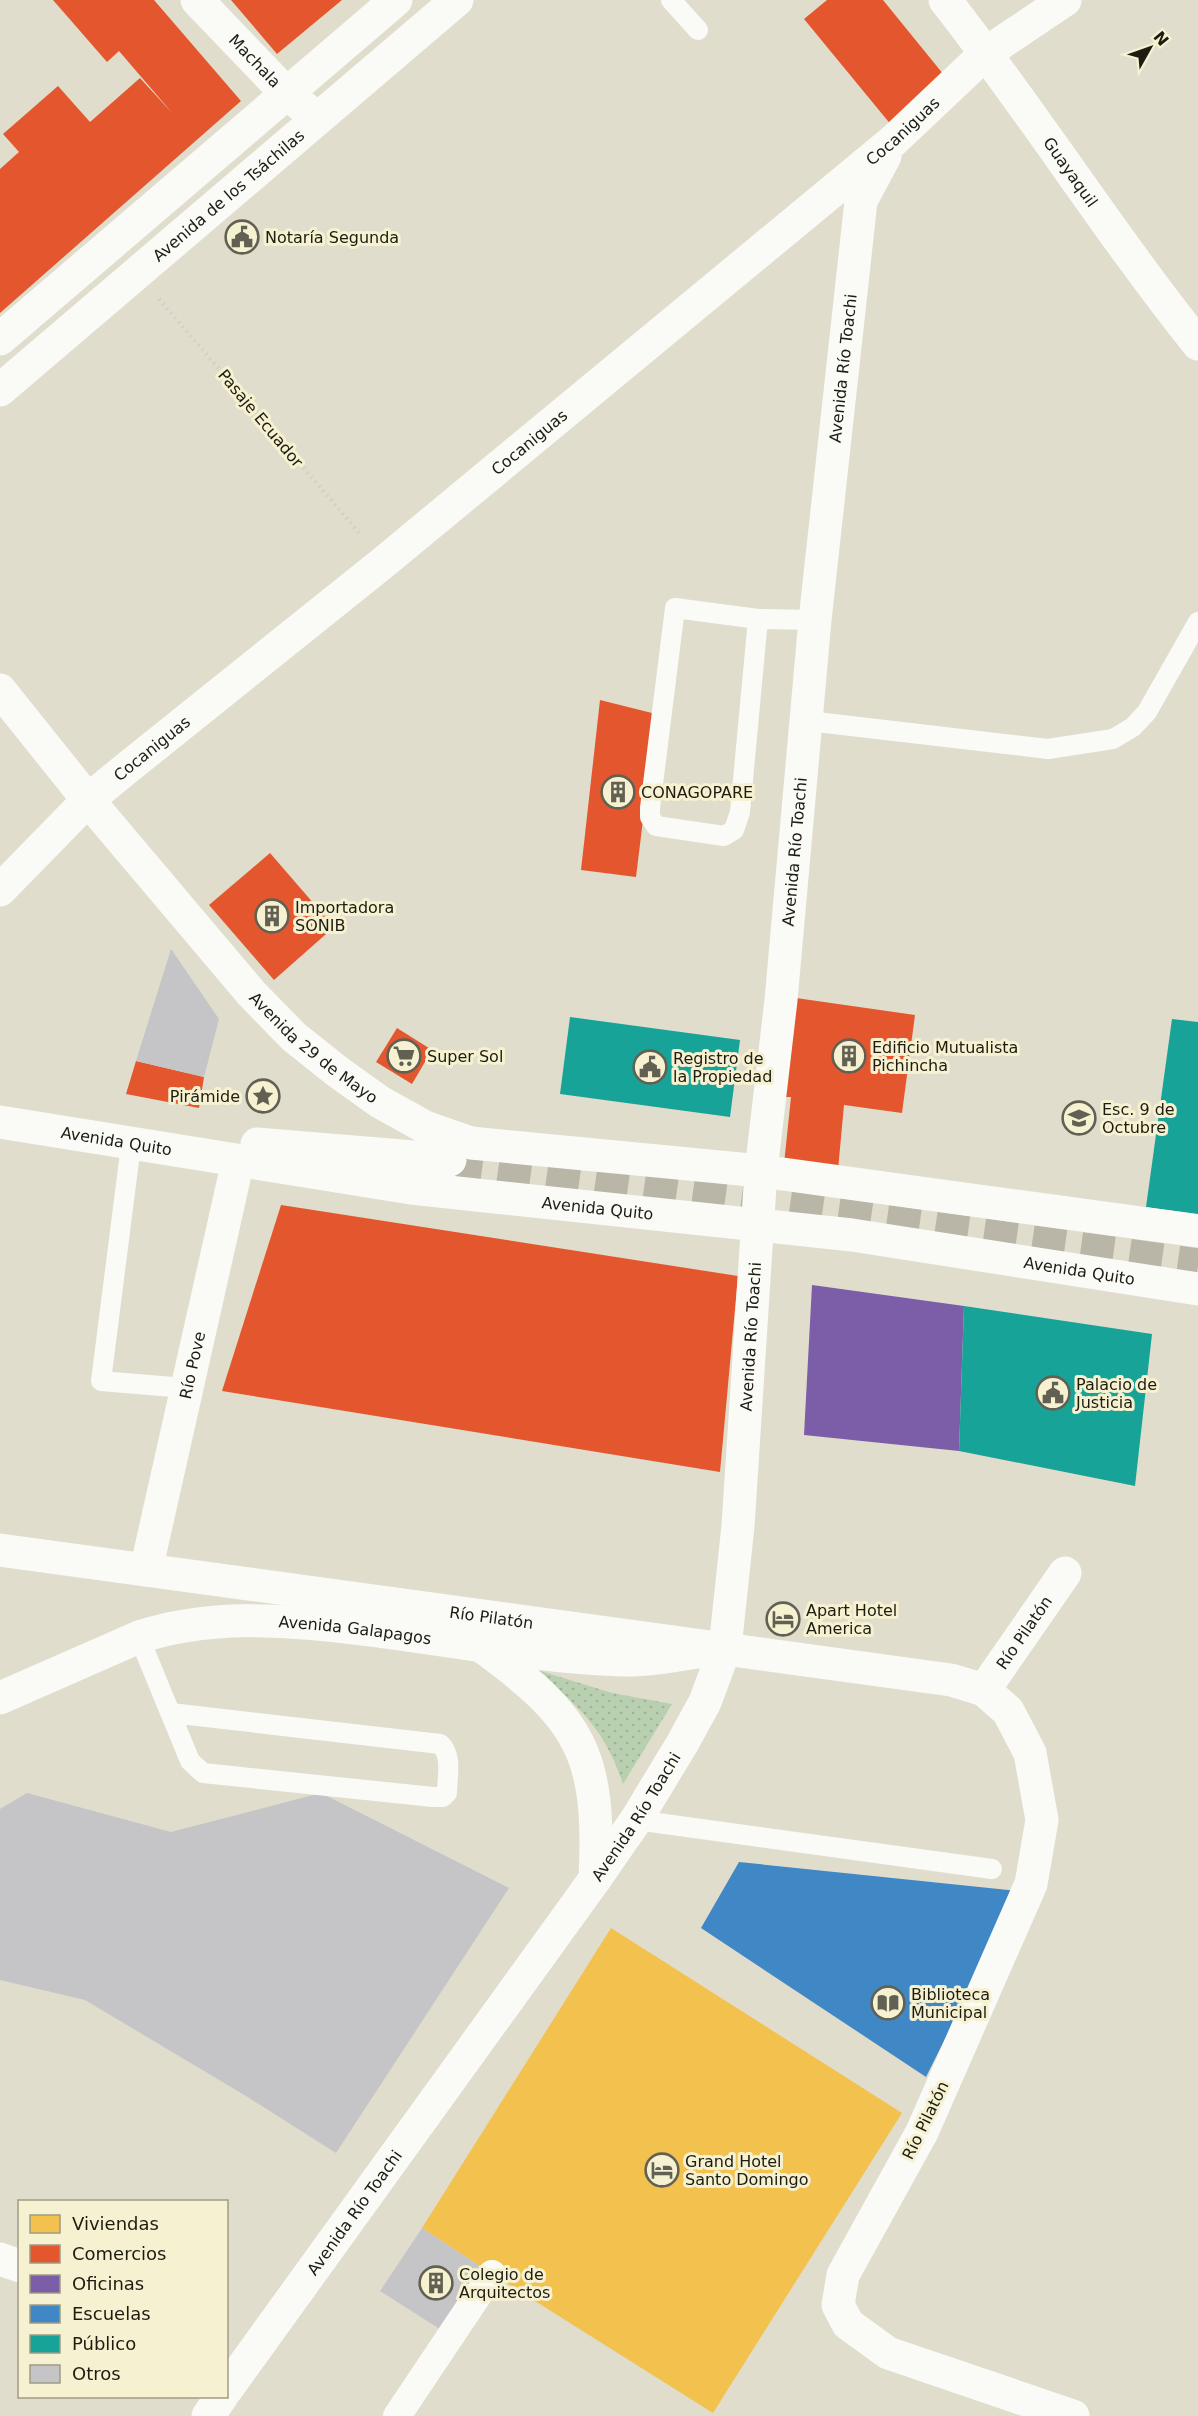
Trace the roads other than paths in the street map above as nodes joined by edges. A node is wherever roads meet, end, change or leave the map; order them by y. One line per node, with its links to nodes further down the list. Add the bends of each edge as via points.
1 (197, 0): 9 (street, Machala)
2 (396, 0): 9 (street)
3 (457, 0): 10 (street, Avenida de los Tsáchilas)
4 (671, 0): 7 (lane)
5 (945, 0): 8 (street, Guayaquil)
6 (1065, 0): 8 (street, Cocaniguas)
7 (698, 30)
8 (986, 53): 11 (street, Cocaniguas); 13 (street, Guayaquil)
9 (286, 93): 10 (street, Machala); 12 (street)
10 (316, 118): 14 (street, Avenida de los Tsáchilas)
11 (893, 141): 16 (street, Avenida Río Toachi, via 861,201); 20 (street, Cocaniguas)
12 (0, 339)
13 (1198, 344)
14 (0, 390)
15 (758, 619): 15 (lane, via 675,608 650,808 656,825 724,836 734,830 740,812); 16 (lane)
16 (815, 620): 19 (street, Avenida Río Toachi)
17 (1198, 622): 19 (lane, via 1147,712 1133,727 1113,739 1048,749)
18 (0, 690): 20 (street, Avenida 29 de Mayo)
19 (808, 721): 26 (street, Avenida Río Toachi)
20 (88, 801): 21 (street, Cocaniguas); 22 (street, Avenida 29 de Mayo)
21 (0, 890)
22 (252, 994): 24 (street, via 289,1050 314,1076 445,1159 167,1136); 26 (street, Avenida 29 de Mayo, via 294,1037 380,1102 425,1127 471,1143)
23 (0, 1122): 24 (street, Avenida Quito)
24 (123, 1143): 25 (street, Avenida Quito); 30 (lane, via 101,1381)
25 (238, 1161): 27 (street, Avenida Quito, via 411,1188); 30 (street, Río Pove)
26 (761, 1171): 27 (street, Avenida Río Toachi); 28 (street)
27 (758, 1224): 29 (street, Avenida Quito); 36 (street, Avenida Río Toachi, via 738,1526)
28 (1198, 1231)
29 (1198, 1289)
30 (185, 1388): 32 (street, Río Pove)
31 (0, 1550): 32 (street, Río Pilatón)
32 (146, 1570): 36 (street, Río Pilatón)
33 (1065, 1573): 37 (street, Río Pilatón)
34 (139, 1637): 35 (street, Avenida Galapagos, via 212,1620 293,1621); 38 (street, Avenida Galapagos); 39 (lane)
35 (481, 1646): 36 (street, Avenida Galapagos, via 623,1660); 42 (street, via 535,1687 580,1744 594,1787)
36 (725, 1648): 37 (street, Río Pilatón, via 951,1680); 40 (street, Avenida Río Toachi, via 705,1702)
37 (984, 1690): 48 (street, Río Pilatón, via 1008,1711 1030,1753 1042,1820 1031,1884 922,2132 843,2275 838,2305 848,2324 888,2353)
38 (0, 1698)
39 (171, 1713): 39 (lane, via 190,1761 210,1775 433,1797 447,1793 448,1757 440,1744)
40 (636, 1821): 41 (lane); 42 (street, Avenida Río Toachi)
41 (992, 1869)
42 (596, 1879): 46 (street, Avenida Río Toachi)
43 (0, 2259): 44 (street)
44 (18, 2265)
45 (492, 2274): 47 (street)
46 (228, 2390)
47 (397, 2416)
48 (1073, 2416)

